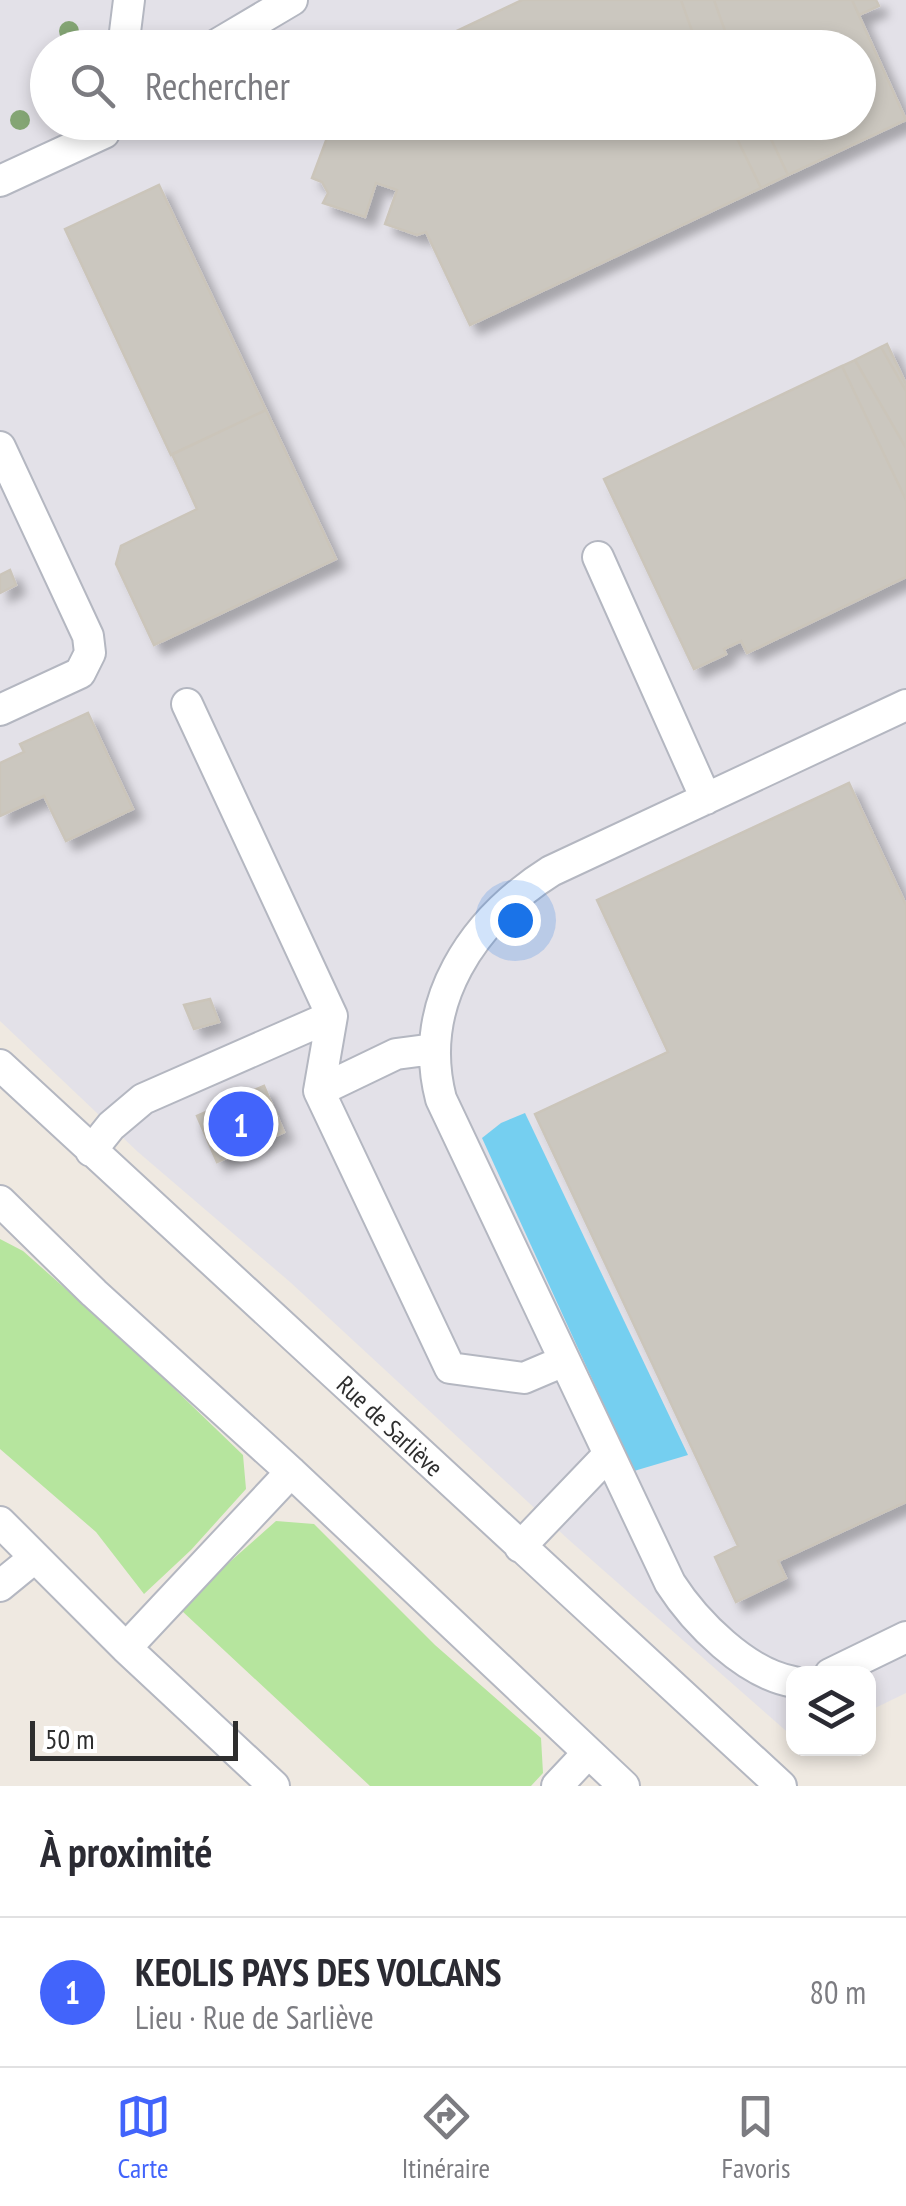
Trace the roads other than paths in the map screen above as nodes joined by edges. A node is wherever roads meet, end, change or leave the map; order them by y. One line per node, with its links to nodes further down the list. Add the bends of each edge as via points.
1 (129, 0): 3 (street)
2 (292, 0): 4 (street)
3 (125, 30)
4 (241, 30)
5 (87, 140): 6 (street)
6 (0, 181)
7 (0, 447): 11 (street, via 90,652 80,673)
8 (598, 557): 12 (street)
9 (187, 704): 13 (street)
10 (906, 706): 12 (street)
11 (0, 710)
12 (706, 799): 14 (street, via 523,889 458,962 442,999)
13 (332, 1016): 16 (street); 17 (street, via 143,1099)
14 (434, 1048): 16 (street, via 396,1054); 19 (street, via 441,1099)
15 (0, 1066): 17 (street, Rue de Sarliève)
16 (319, 1092): 19 (street, via 450,1368 524,1378)
17 (91, 1151): 23 (street, Rue de Sarliève)
18 (0, 1201): 21 (street)
19 (564, 1361): 20 (street)
20 (609, 1454): 23 (street); 29 (street, via 684,1606 751,1663)
21 (291, 1472): 27 (street); 30 (street)
22 (0, 1522): 24 (street)
23 (520, 1547): 34 (street, Rue de Sarliève)
24 (33, 1559): 25 (street); 27 (street)
25 (0, 1586)
26 (906, 1637): 28 (street)
27 (126, 1648): 31 (street)
28 (846, 1666)
29 (786, 1681)
30 (588, 1753): 32 (street); 33 (street)
31 (274, 1786)
32 (557, 1786)
33 (624, 1786)
34 (781, 1786)

